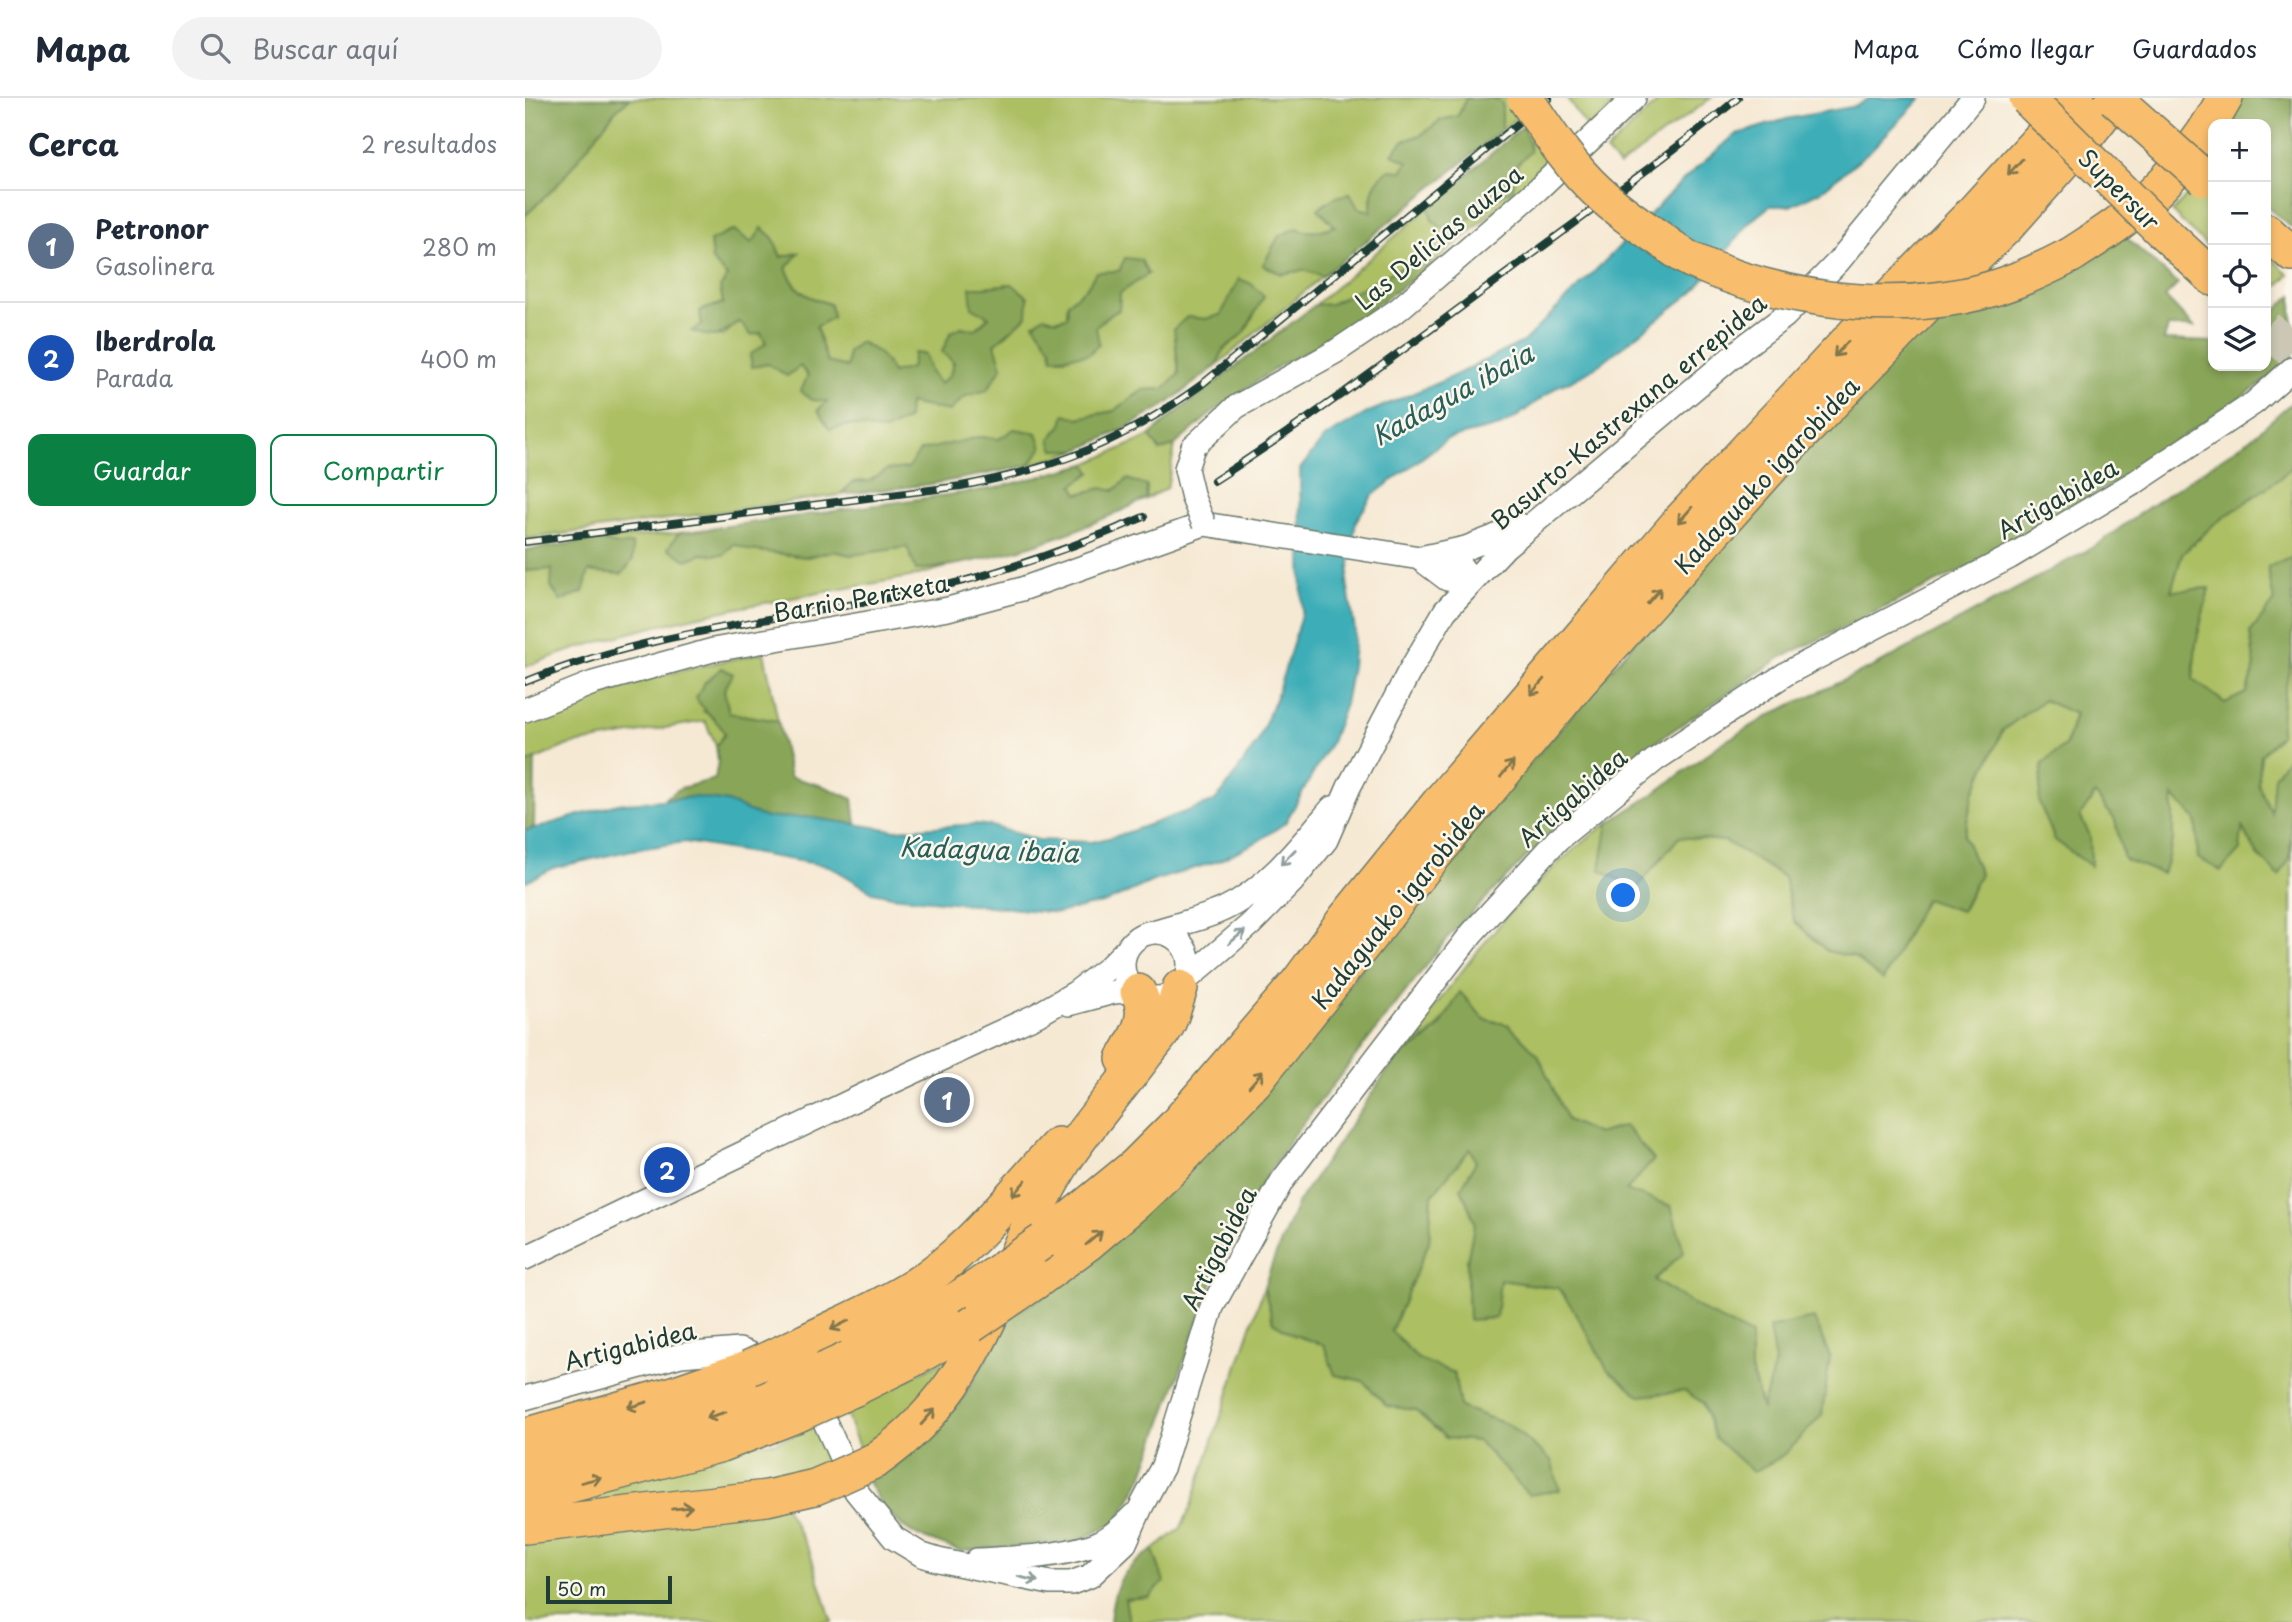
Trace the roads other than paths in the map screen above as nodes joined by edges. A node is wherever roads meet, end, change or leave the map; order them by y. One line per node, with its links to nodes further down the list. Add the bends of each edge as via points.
1 (1525, 98): 12 (highway, bridge, via 1557,145 1626,216 1689,258 1752,283 1820,298 1921,301 1963,296 2032,275)
2 (1551, 98): 12 (highway, via 1593,157 1639,201 1718,249 1760,265 1809,278 1885,284 1975,273)
3 (1634, 98): 17 (street, Las Delicias auzoa, bridge, via 1538,189 1399,309 1335,352 1236,407 1193,447 1186,469)
4 (1973, 98): 16 (street, Basurto-Kastrexana errepidea, via 1838,262 1784,316)
5 (2027, 98): 14 (highway, Supersur, bridge)
6 (2077, 98): 29 (highway, Kadaguako igarobidea, one-way to 29, bridge, via 1681,520 1492,739 1298,984 1176,1125 1135,1166 1043,1241)
7 (2115, 98): 10 (highway, bridge); 29 (highway, Kadaguako igarobidea, one-way to 7, bridge, via 911,1360 969,1326 1088,1243 1174,1167 1254,1082 1588,671 1790,446 2008,225)
8 (2207, 98): 12 (highway, via 2152,172)
9 (2225, 98): 12 (highway, via 2195,147 2168,179 2125,218)
10 (2208, 182)
11 (2271, 235): 13 (highway)
12 (2067, 247)
13 (2292, 254)
14 (2208, 273)
15 (2292, 369): 35 (street, Artigabidea, via 2254,403 2137,481 2010,556 1787,673 1655,760 1558,839 1472,933 1282,1181 1212,1307 1163,1466)
16 (1557, 505): 18 (street, via 1492,538); 19 (street, Basurto-Kastrexana errepidea)
17 (1204, 524): 18 (street); 21 (street, Barrio Pertxeta, via 1022,589 947,609 713,650 593,683)
18 (1427, 558): 19 (street, via 1447,579); 20 (street, via 1435,589)
19 (1472, 581): 20 (street, Basurto-Kastrexana errepidea)
20 (1431, 635): 22 (street, Basurto-Kastrexana errepidea)
21 (525, 710)
22 (1349, 787): 23 (street, Basurto-Kastrexana errepidea, one-way to 23, via 1260,886 1224,909); 25 (street, Basurto-Kastrexana errepidea, one-way to 22, via 1292,882 1326,840)
23 (1156, 931): 24 (street, via 1136,938); 25 (street, via 1183,945 1189,963)
24 (1125, 951): 26 (street, via 1125,975); 27 (street, via 1075,993)
25 (1182, 984): 26 (street, via 1162,997); 36 (highway, one-way to 25, bridge, via 767,1498 815,1487 876,1460 919,1426 971,1358 1066,1158 1167,1025)
26 (1136, 991): 27 (street, via 1078,1001); 32 (highway, one-way to 32, bridge, via 1144,1002 1142,1025 1114,1075 1074,1128 997,1213 913,1287 749,1368)
27 (1037, 1015): 28 (street)
28 (525, 1258)
29 (851, 1374): 31 (highway, Kadaguako igarobidea, bridge)
30 (525, 1398): 38 (street, Artigabidea, via 681,1354 739,1349 784,1367 812,1393 856,1491 894,1538)
31 (789, 1402): 33 (highway, Kadaguako igarobidea, one-way to 33, via 729,1410); 34 (highway, Kadaguako igarobidea, one-way to 31, via 722,1444)
32 (525, 1436)
33 (525, 1467)
34 (525, 1497)
35 (1140, 1507): 37 (street, via 1119,1531); 39 (street, via 1132,1532 1110,1560 1090,1576)
36 (525, 1526)
37 (1087, 1547): 38 (street, via 1002,1559); 39 (street)
38 (938, 1560): 39 (street, one-way to 39, via 1034,1581)
39 (1065, 1583)

